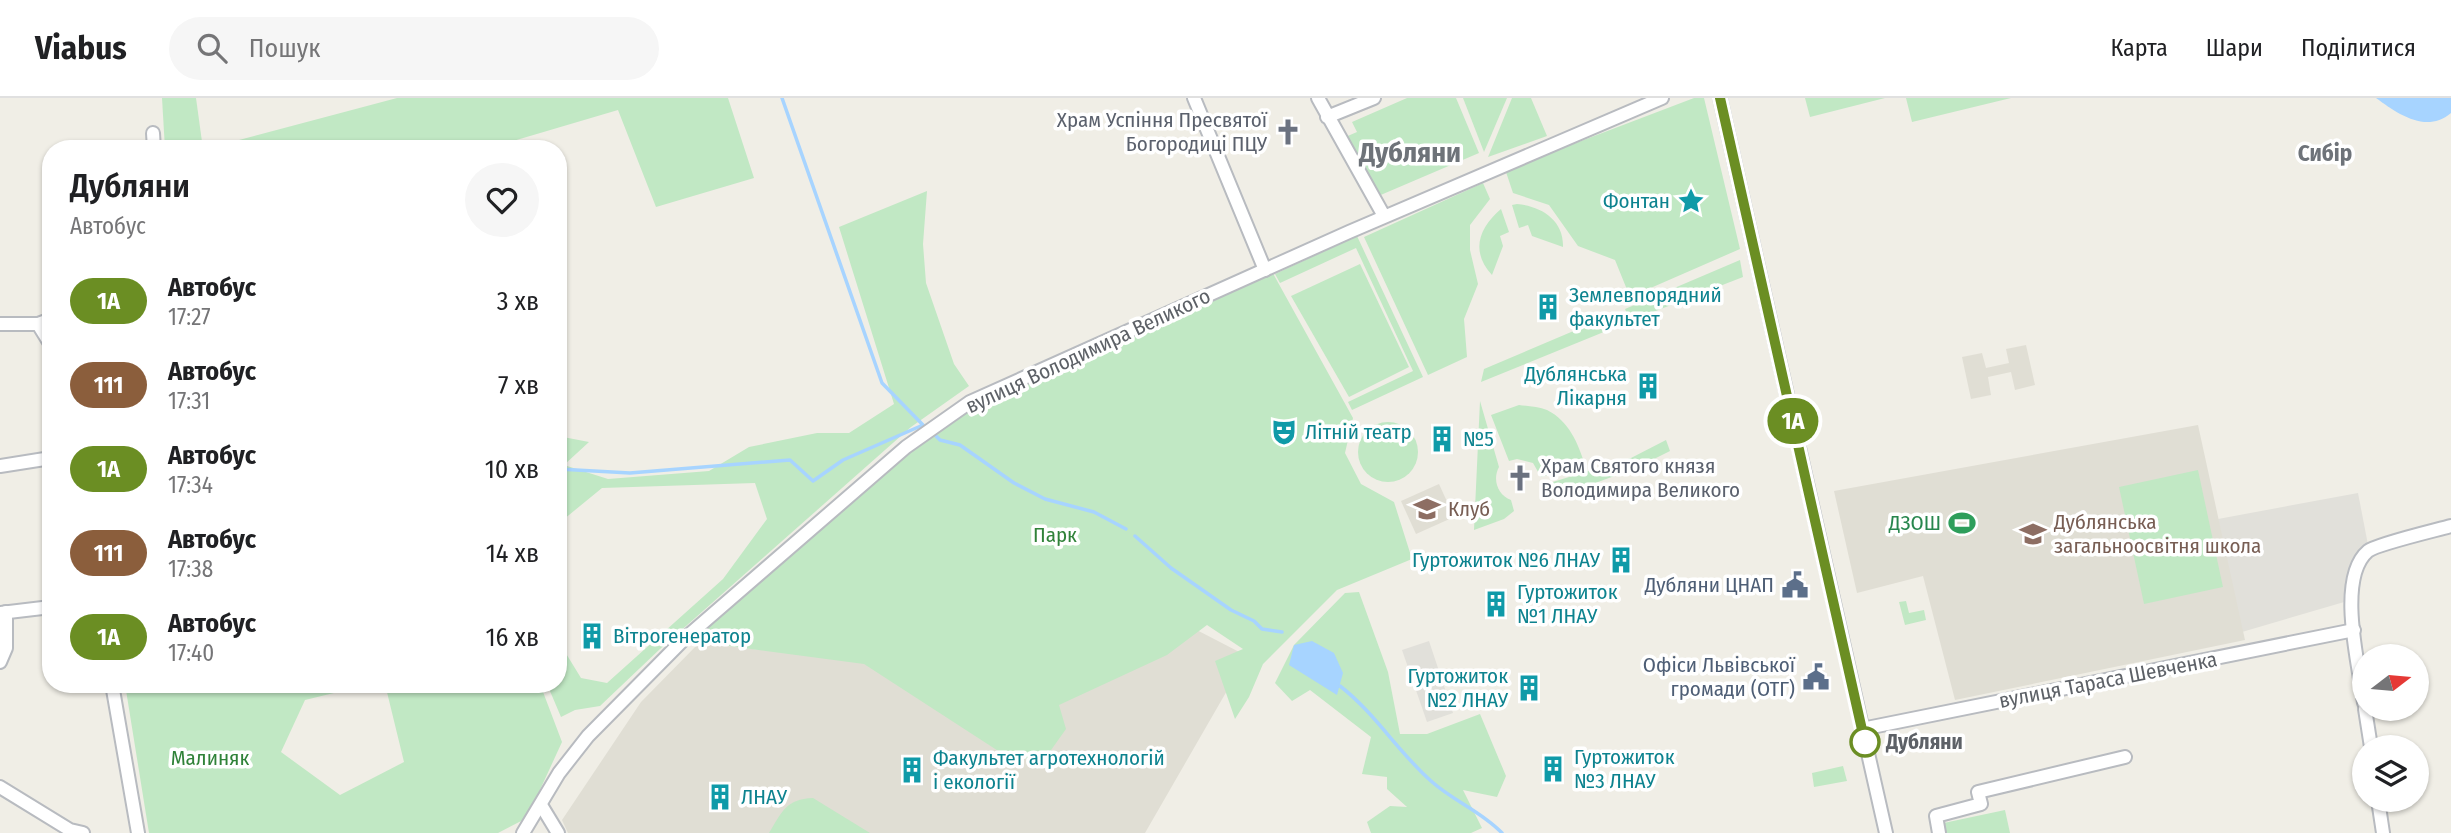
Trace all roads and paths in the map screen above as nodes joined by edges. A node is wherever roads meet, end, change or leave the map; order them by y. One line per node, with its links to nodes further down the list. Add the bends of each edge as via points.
1 (1194, 98): 10 (street)
2 (1318, 98): 6 (street)
3 (1374, 98): 6 (street)
4 (1662, 98): 9 (street, вулиця Володимира Великого)
5 (1720, 98): 22 (street)
6 (1327, 117): 9 (street)
7 (153, 134): 8 (street)
8 (153, 140)
9 (1384, 216): 10 (street, вулиця Володимира Великого)
10 (1265, 270): 25 (street, вулиця Володимира Великого, via 971,402 906,447 683,640 588,736)
11 (42, 322): 12 (street)
12 (0, 324)
13 (42, 459): 14 (street)
14 (0, 466)
15 (2451, 526): 18 (street, via 2369,550 2357,568 2351,600)
16 (42, 608): 17 (street)
17 (3, 613): 20 (street, via 6,648)
18 (2354, 630): 19 (street); 22 (street, вулиця Тараса Шевченка)
19 (2356, 644)
20 (0, 662)
21 (114, 693): 28 (street)
22 (1862, 729): 31 (street)
23 (2125, 757): 32 (street, via 1978,792 1981,804 1936,816)
24 (0, 787): 27 (street, via 70,830)
25 (541, 805): 29 (street, вулиця Володимира Великого); 30 (street)
26 (2380, 812): 33 (street)
27 (83, 833)
28 (138, 833)
29 (523, 833)
30 (558, 833)
31 (1886, 833)
32 (1939, 833)
33 (2383, 833)

